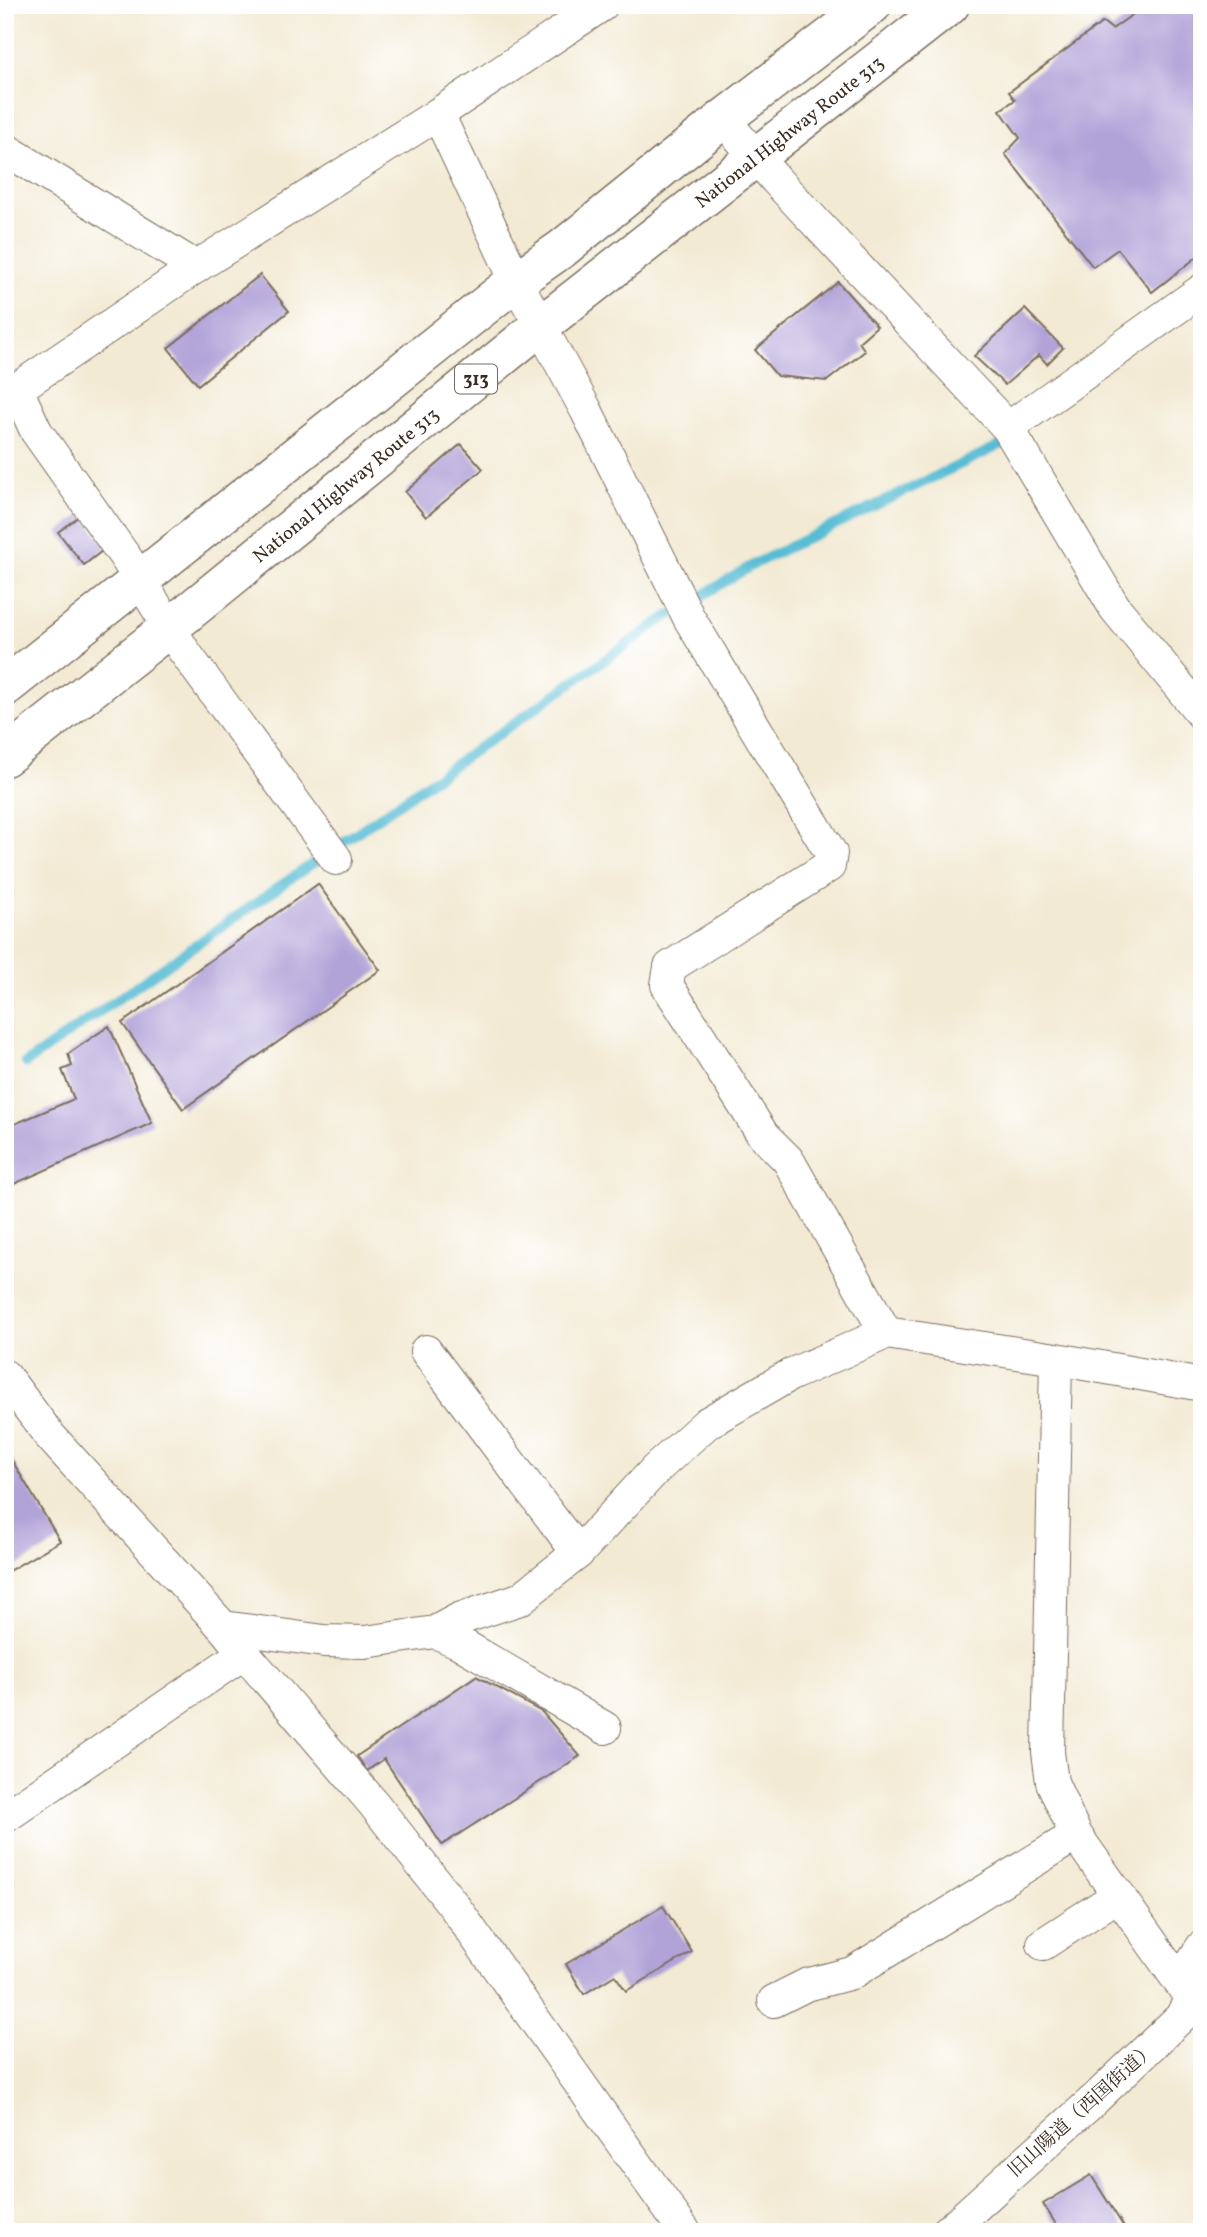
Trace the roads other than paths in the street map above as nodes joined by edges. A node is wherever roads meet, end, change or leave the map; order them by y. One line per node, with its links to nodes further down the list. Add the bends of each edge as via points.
1 (872, 5): 5 (highway, 313)
2 (950, 5): 7 (highway, National Highway Route 313 / 313)
3 (589, 8): 4 (street)
4 (438, 114): 8 (street); 9 (street)
5 (723, 119): 7 (street); 9 (highway, 313)
6 (5, 149): 8 (street)
7 (755, 156): 11 (highway, National Highway Route 313 / 313); 13 (street)
8 (196, 267): 12 (street)
9 (516, 281): 11 (street); 14 (highway, 313)
10 (1202, 290): 13 (street)
11 (540, 326): 15 (highway, National Highway Route 313 / 313); 20 (street, via 683,607 831,853 829,866 670,967 667,985 763,1135 789,1160)
12 (11, 393): 14 (street)
13 (1011, 435): 17 (street, via 1115,608)
14 (138, 580): 15 (street); 16 (highway, 313)
15 (169, 628): 18 (highway, National Highway Route 313 / 313); 19 (street)
16 (5, 687)
17 (1202, 714)
18 (5, 757)
19 (330, 851)
20 (886, 1333): 22 (street); 25 (street, via 790,1376 707,1423 656,1469)
21 (426, 1350): 25 (street)
22 (1056, 1359): 24 (street); 31 (street, via 1048,1752 1052,1782)
23 (5, 1376): 26 (street, via 49,1434)
24 (1202, 1385)
25 (578, 1553): 27 (street, via 520,1599)
26 (223, 1627): 27 (street, via 365,1642); 28 (street)
27 (435, 1632): 29 (street)
28 (244, 1653): 30 (street); 37 (street, via 454,1906)
29 (605, 1728)
30 (5, 1817)
31 (1076, 1835): 32 (street); 36 (street, via 852,1973 806,1985)
32 (1119, 1895): 33 (street); 35 (street)
33 (1043, 1944)
34 (1202, 1947): 35 (street, via 1194,1959)
35 (1198, 1996): 38 (street, 旧山陽道（西国街道）, via 1146,2051)
36 (774, 2001)
37 (685, 2232)
38 (947, 2232)

